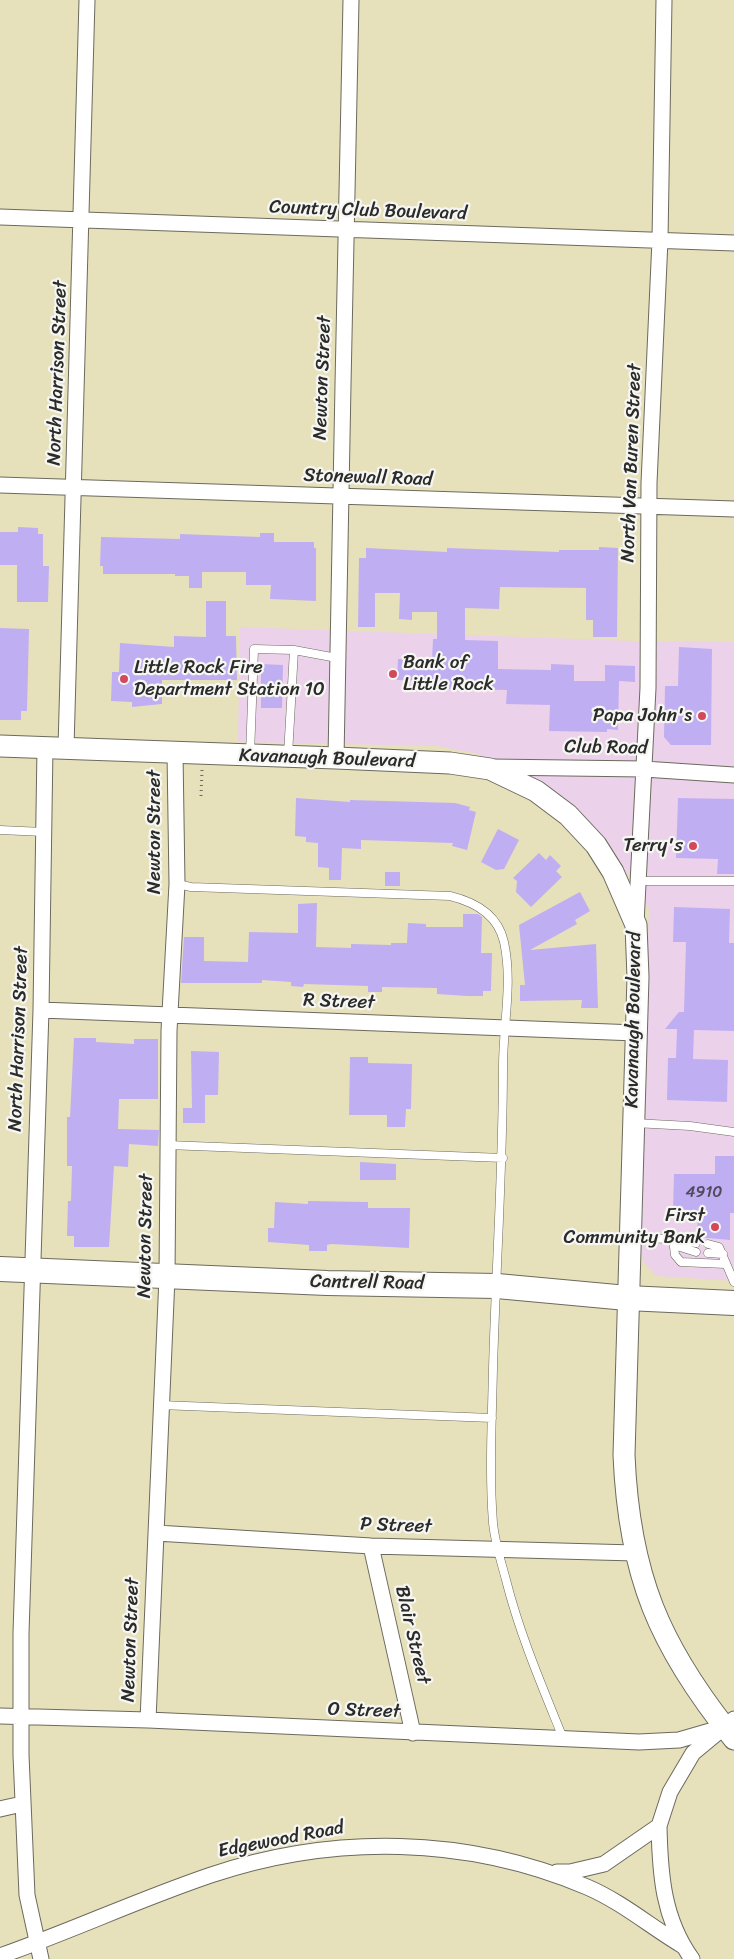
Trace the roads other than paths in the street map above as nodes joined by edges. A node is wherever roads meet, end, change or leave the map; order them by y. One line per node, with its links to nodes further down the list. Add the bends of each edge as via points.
1 (87, 0): 5 (street, North Harrison Street)
2 (351, 0): 6 (street, Newton Street)
3 (664, 1): 7 (street, North Van Buren Street)
4 (0, 217): 5 (street, Country Club Boulevard)
5 (83, 221): 6 (street, Country Club Boulevard); 10 (street, North Harrison Street)
6 (348, 230): 7 (street, Country Club Boulevard); 11 (street, Newton Street)
7 (660, 240): 8 (street, Country Club Boulevard); 12 (street, North Van Buren Street)
8 (734, 243)
9 (0, 485): 10 (street, Stonewall Road)
10 (75, 488): 11 (street, Stonewall Road); 17 (street, North Harrison Street)
11 (340, 498): 12 (street, Stonewall Road); 15 (street, Newton Street)
12 (650, 508): 13 (street, Stonewall Road); 23 (street, North Van Buren Street)
13 (734, 509)
14 (294, 650): 15 (lane); 19 (lane, via 254,649); 20 (lane)
15 (338, 658): 21 (street, Newton Street)
16 (0, 746): 17 (street, Kavanaugh Boulevard)
17 (56, 747): 18 (street, Kavanaugh Boulevard); 26 (street, North Harrison Street)
18 (174, 753): 19 (street, Kavanaugh Boulevard); 29 (street, Newton Street)
19 (250, 756): 20 (street, Kavanaugh Boulevard)
20 (288, 757): 21 (street, Kavanaugh Boulevard)
21 (336, 758): 22 (street, Kavanaugh Boulevard)
22 (477, 767): 23 (street, Club Road); 30 (street, Kavanaugh Boulevard, via 536,791 578,824 596,844 613,872)
23 (644, 769): 24 (street, Club Road); 27 (street, North Van Buren Street)
24 (734, 775)
25 (0, 830): 26 (lane)
26 (44, 832): 31 (street, North Harrison Street)
27 (638, 881): 28 (lane); 30 (street, North Van Buren Street)
28 (734, 881)
29 (177, 884): 32 (street, Newton Street); 33 (lane, via 450,896 466,900 489,915 504,941)
30 (636, 925): 34 (street, Kavanaugh Boulevard)
31 (41, 1010): 32 (street, R Street); 47 (street, North Harrison Street)
32 (170, 1016): 33 (street, R Street); 37 (street, Newton Street)
33 (507, 1029): 34 (street, R Street); 38 (lane, via 503,1047)
34 (636, 1033): 35 (street, Kavanaugh Boulevard)
35 (633, 1123): 36 (lane); 39 (street, Kavanaugh Boulevard)
36 (734, 1132)
37 (167, 1145): 38 (lane); 48 (street, Newton Street)
38 (503, 1158): 50 (lane)
39 (630, 1238): 40 (lane); 51 (street, Kavanaugh Boulevard)
40 (673, 1242): 42 (lane); 45 (lane, via 675,1255 681,1262)
41 (708, 1244): 44 (lane, via 719,1248)
42 (696, 1247)
43 (708, 1253): 44 (lane)
44 (723, 1254): 45 (lane)
45 (725, 1264): 49 (lane)
46 (0, 1269): 47 (main road, Cantrell Road)
47 (31, 1270): 48 (main road, Cantrell Road); 60 (street, North Harrison Street, via 21,1633)
48 (166, 1277): 50 (main road, Cantrell Road); 53 (street, Newton Street)
49 (734, 1282)
50 (497, 1286): 51 (main road, Cantrell Road); 54 (lane)
51 (627, 1298): 52 (main road, Cantrell Road); 58 (street, Kavanaugh Boulevard, via 624,1455 626,1500)
52 (734, 1303)
53 (160, 1405): 54 (lane); 55 (street, Newton Street)
54 (492, 1418): 57 (lane, via 491,1489)
55 (156, 1533): 56 (street, P Street); 61 (street, Newton Street)
56 (371, 1546): 57 (street, P Street); 63 (street, Blair Street)
57 (498, 1550): 58 (street, P Street); 64 (lane, via 518,1624)
58 (635, 1553): 62 (street, Kavanaugh Boulevard, via 646,1591 671,1649 696,1691)
59 (0, 1716): 60 (street, O Street)
60 (22, 1717): 61 (street, O Street); 65 (street, North Harrison Street)
61 (148, 1720): 63 (street, O Street)
62 (731, 1729): 64 (street, O Street, via 667,1742); 67 (street, via 693,1753 670,1792)
63 (413, 1733): 64 (street, O Street)
64 (563, 1738)
65 (22, 1804): 66 (street); 69 (street, North Harrison Street, via 27,1895)
66 (0, 1809)
67 (659, 1826): 68 (street, via 604,1864 570,1872); 70 (street, via 663,1890 671,1920)
68 (548, 1872): 69 (street, Edgewood Road, via 490,1856 422,1846 322,1849 212,1874); 70 (street, Edgewood Road, via 609,1898)
69 (36, 1943): 71 (street, Edgewood Road); 72 (street, North Harrison Street)
70 (683, 1946): 73 (street)
71 (0, 1956)
72 (41, 1959)
73 (692, 1959)

